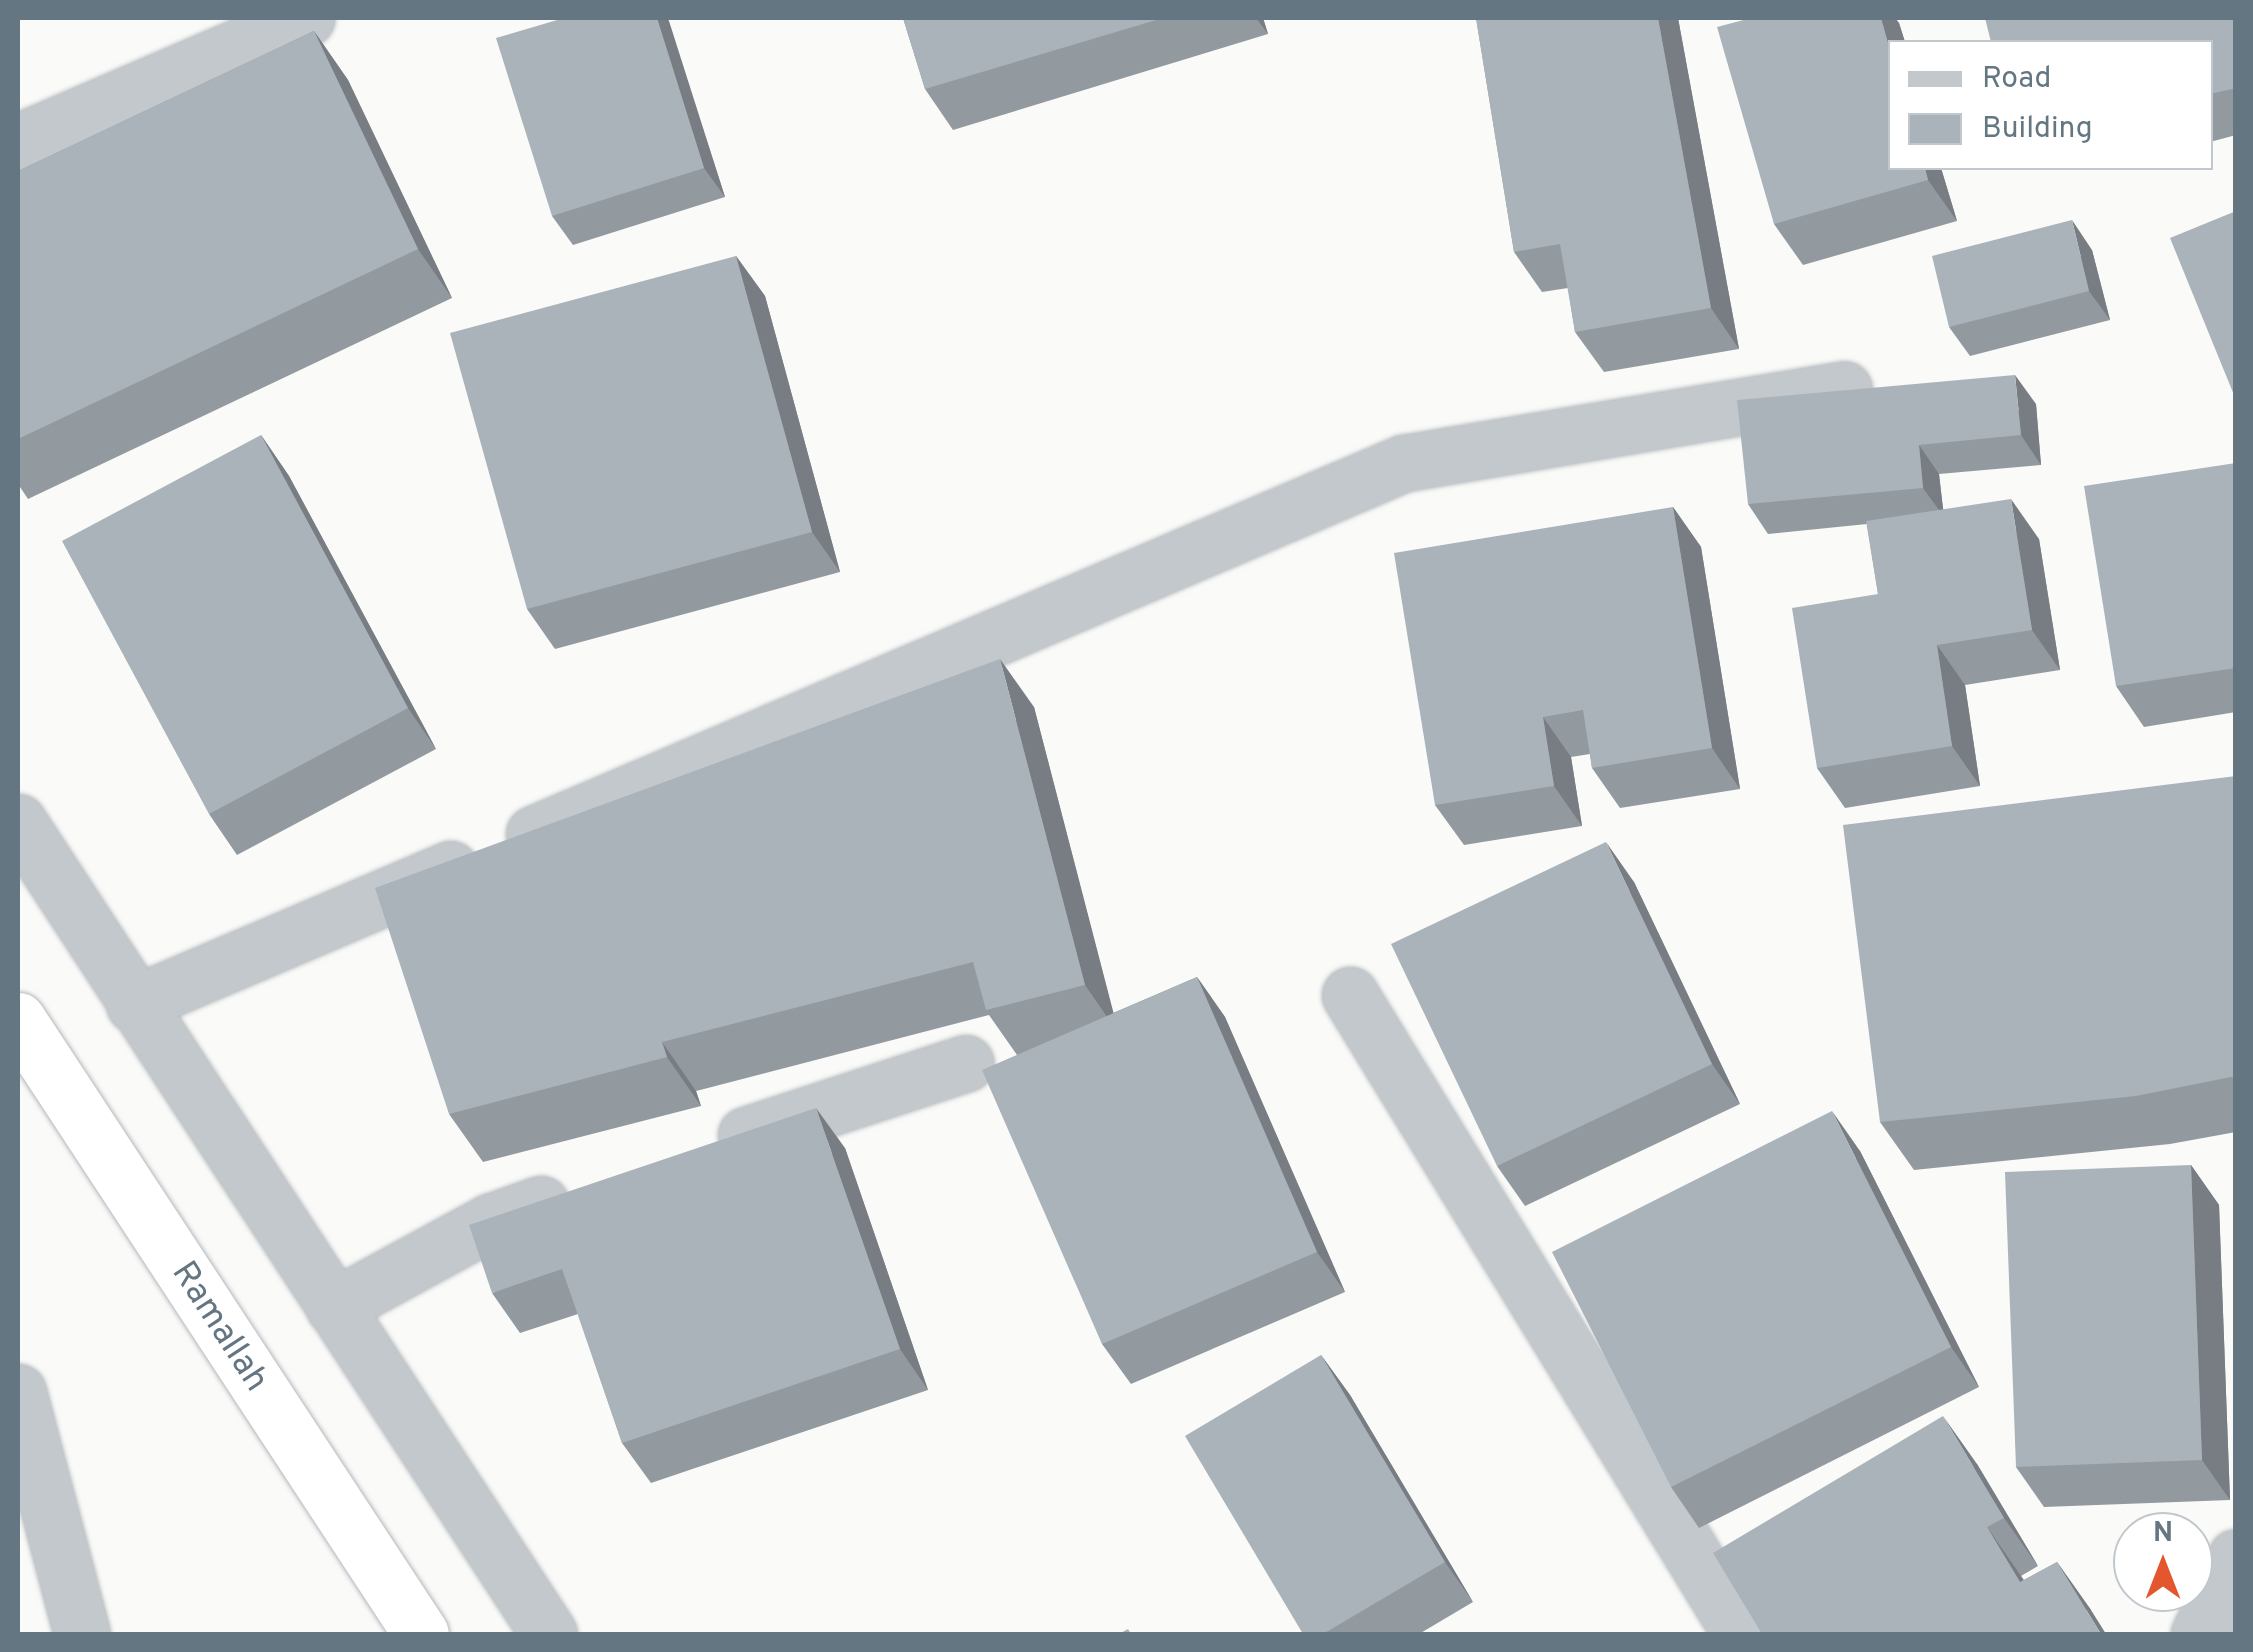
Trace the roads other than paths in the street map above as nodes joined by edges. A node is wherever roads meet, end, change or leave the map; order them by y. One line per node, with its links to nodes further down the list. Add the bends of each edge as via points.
1 (306, 18): 2 (street)
2 (18, 142)
3 (1844, 389): 6 (street, via 1404,463)
4 (18, 822): 6 (street)
5 (1350, 996): 17 (street)
6 (134, 1004): 11 (street)
7 (18, 1020): 15 (highway, Ramallah)
8 (966, 1063): 9 (street)
9 (694, 1153)
10 (583, 1190): 11 (street, via 490,1222)
11 (334, 1307): 16 (street)
12 (18, 1392): 14 (street)
13 (2236, 1557): 18 (street)
14 (82, 1634)
15 (421, 1634)
16 (548, 1634)
17 (1740, 1634)
18 (2199, 1634)

